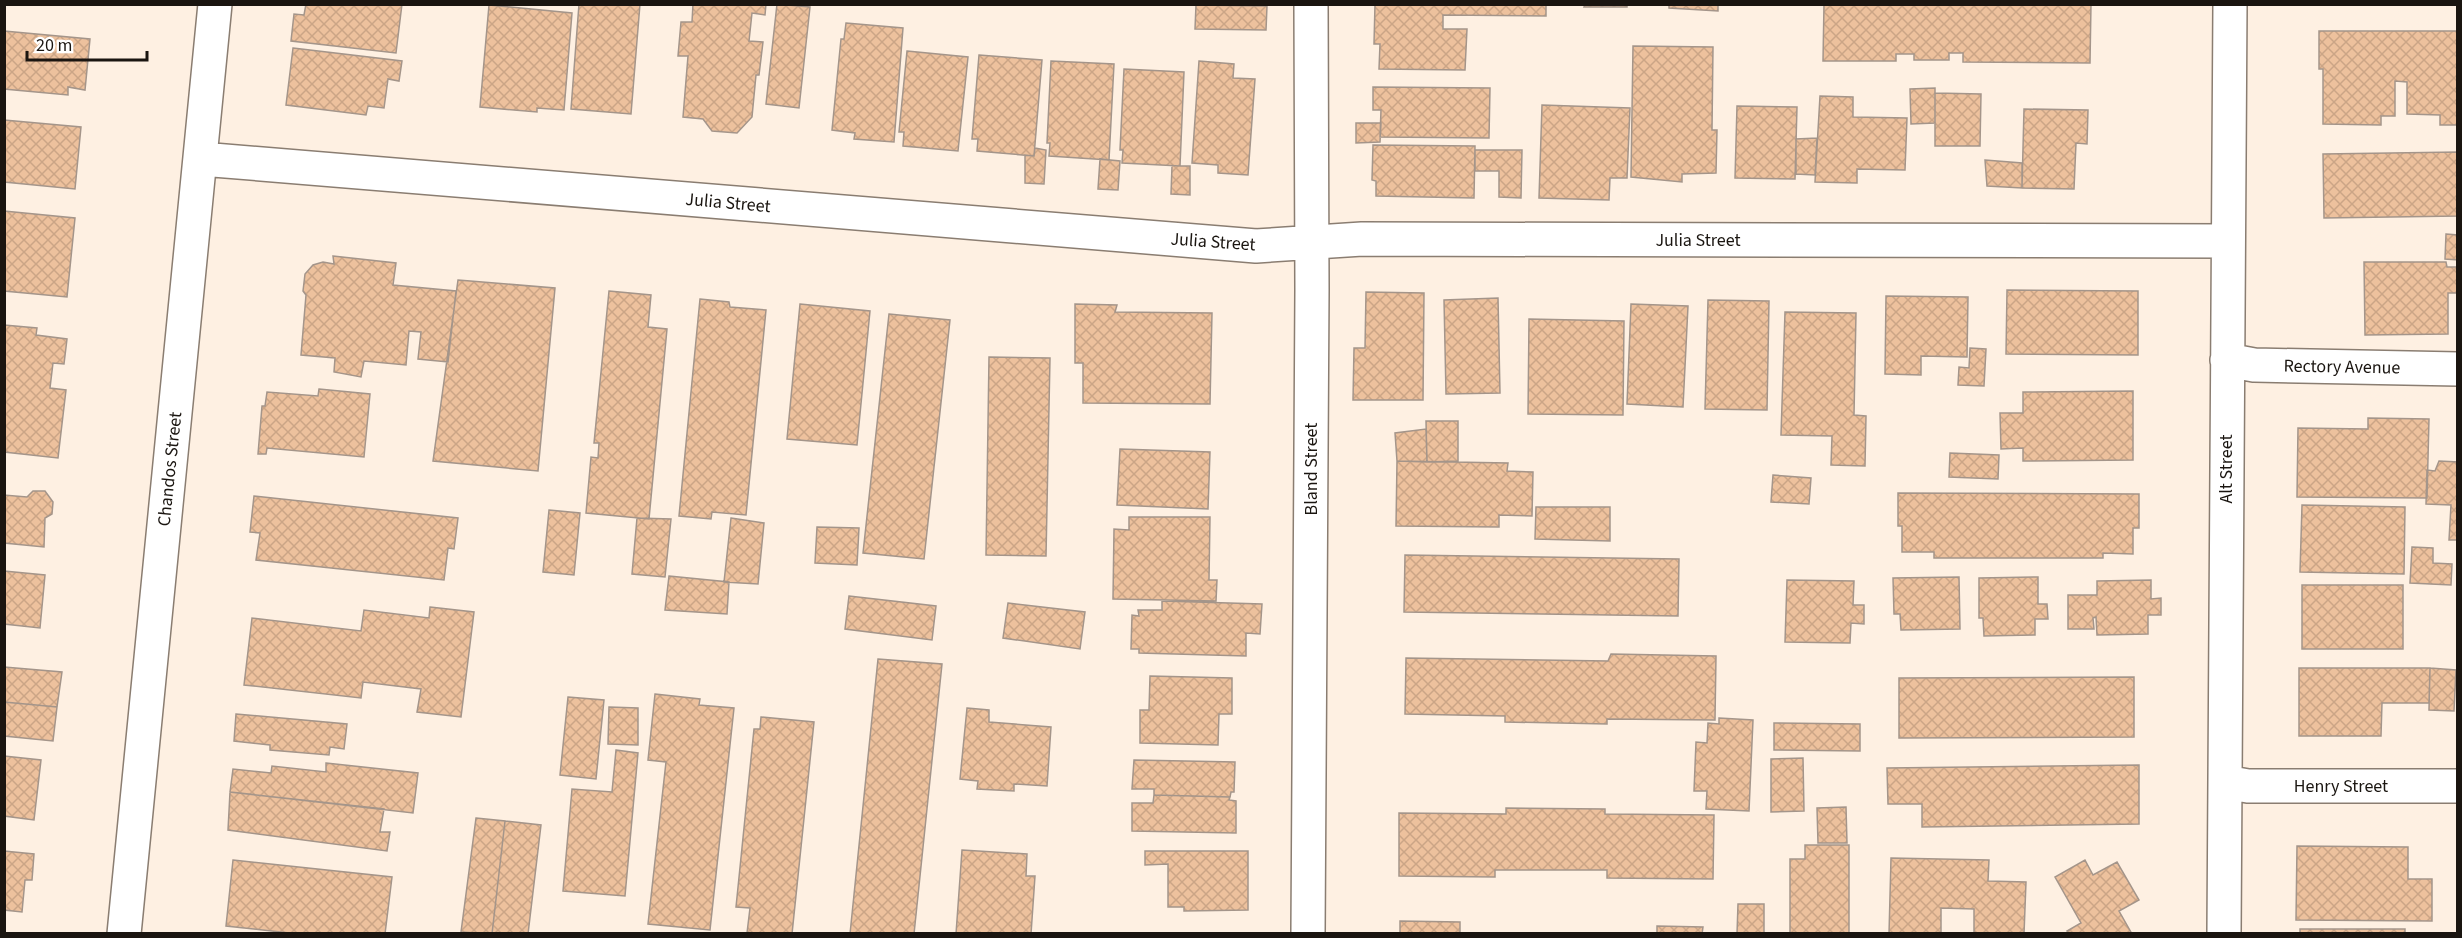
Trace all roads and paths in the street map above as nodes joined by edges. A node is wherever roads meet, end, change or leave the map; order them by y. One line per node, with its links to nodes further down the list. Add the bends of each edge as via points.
1 (215, 4): 4 (street, Chandos Street)
2 (1311, 4): 6 (street, Bland Street)
3 (2230, 4): 5 (street, Alt Street)
4 (201, 159): 6 (street, Julia Street, via 1256,246); 11 (street, Chandos Street)
5 (2227, 241): 6 (street, Julia Street); 7 (street, Alt Street)
6 (1312, 242): 12 (street, Bland Street)
7 (2227, 360): 8 (street, Rectory Avenue, via 2254,365); 9 (street, Alt Street)
8 (2457, 369)
9 (2225, 782): 10 (street, Henry Street, via 2248,786); 13 (street, Alt Street)
10 (2457, 786)
11 (124, 933)
12 (1308, 933)
13 (2224, 933)

